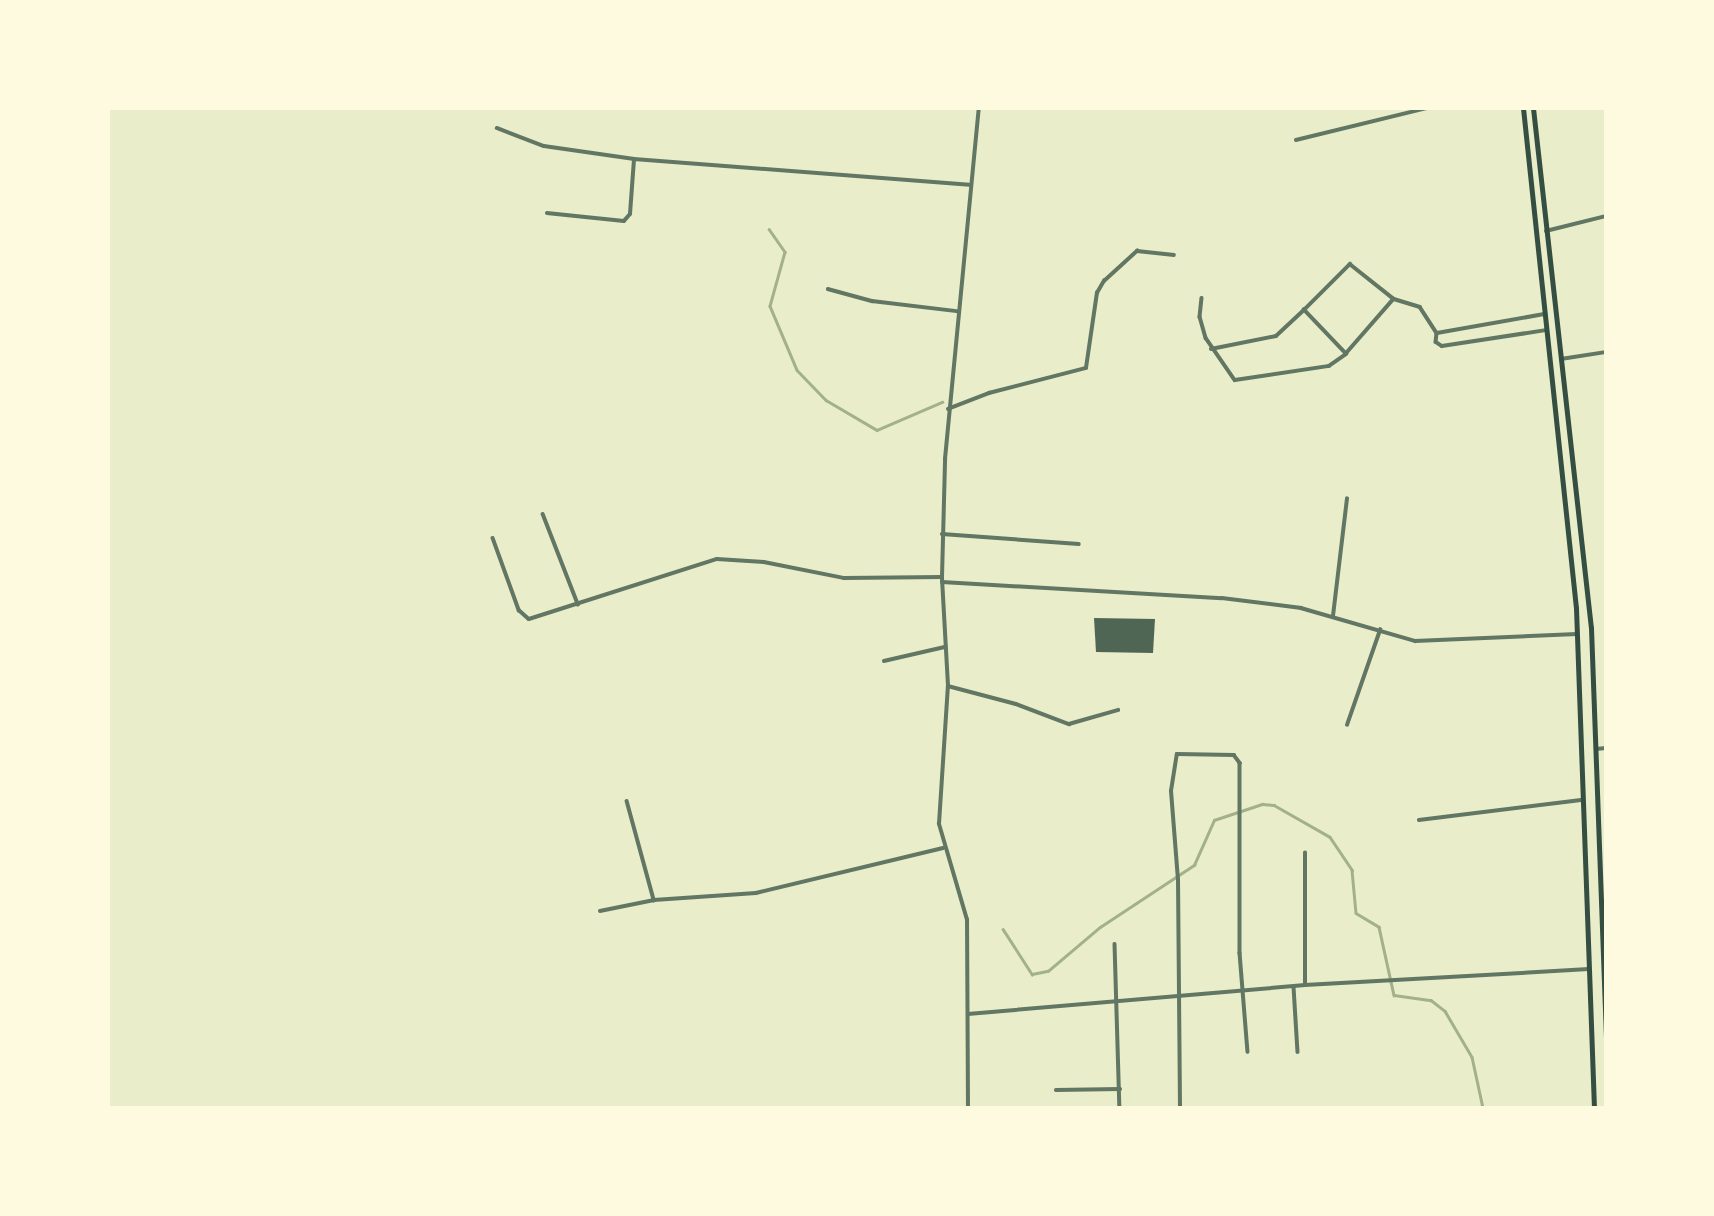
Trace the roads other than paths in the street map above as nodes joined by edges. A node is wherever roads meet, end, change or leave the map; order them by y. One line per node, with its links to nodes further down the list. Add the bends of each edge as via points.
1 (979, 108): 8 (street)
2 (1427, 108): 6 (street)
3 (1523, 108): 18 (main road)
4 (1533, 108): 11 (main road)
5 (498, 128): 7 (street, via 544,146)
6 (1296, 140)
7 (634, 159): 8 (street); 9 (street, via 630,214 624,221)
8 (969, 185): 17 (street)
9 (547, 213)
10 (1605, 216): 11 (street)
11 (1546, 231): 24 (main road)
12 (1174, 255): 25 (street, via 1137,251 1104,281 1097,293 1086,368 989,393)
13 (828, 289): 17 (street, via 872,301)
14 (1202, 298): 21 (street, via 1201,322)
15 (1394, 299): 16 (street, via 1348,264); 20 (street, via 1420,307); 23 (street)
16 (1304, 310): 21 (street, via 1276,336); 23 (street)
17 (956, 311): 25 (street)
18 (1545, 314): 19 (main road); 20 (street)
19 (1547, 330): 20 (street, via 1442,346 1436,341); 35 (main road)
20 (1437, 333)
21 (1211, 349): 23 (street, via 1238,381 1329,366)
22 (1605, 352): 24 (street)
23 (1346, 354)
24 (1559, 359): 42 (main road, via 1591,628)
25 (948, 410): 28 (street)
26 (1347, 499): 33 (street)
27 (543, 514): 32 (street)
28 (943, 534): 30 (street); 31 (street)
29 (493, 538): 32 (street, via 519,610 528,619)
30 (1079, 544)
31 (942, 580): 32 (street, via 844,578 724,558); 33 (street, via 1222,598); 36 (street)
32 (578, 604)
33 (1333, 616): 34 (street)
34 (1380, 630): 35 (street, via 1415,641); 40 (street)
35 (1577, 634): 43 (main road)
36 (945, 647): 37 (street); 38 (street)
37 (884, 661)
38 (948, 686): 39 (street, via 1069,724); 46 (street, via 940,797)
39 (1118, 710)
40 (1347, 726)
41 (1605, 748): 42 (street)
42 (1596, 749): 58 (main road)
43 (1583, 800): 45 (street); 51 (main road)
44 (627, 801): 48 (street)
45 (1419, 820)
46 (943, 848): 48 (street, via 756,893); 57 (street, via 967,920)
47 (1305, 853): 52 (street)
48 (654, 900): 49 (street)
49 (600, 911)
50 (1115, 944): 56 (street)
51 (1589, 969): 52 (street); 67 (main road)
52 (1305, 985): 53 (street)
53 (1294, 987): 54 (street); 61 (street)
54 (1242, 991): 55 (street); 55 (street, via 1240,763 1234,755 1185,753 1177,754 1171,786); 60 (street)
55 (1179, 997): 56 (street); 66 (street)
56 (1118, 1000): 57 (street); 62 (street)
57 (968, 1014): 64 (street)
58 (1605, 1021): 59 (main road)
59 (1605, 1045)
60 (1248, 1052)
61 (1298, 1052)
62 (1120, 1089): 63 (street); 65 (street)
63 (1056, 1090)
64 (968, 1108)
65 (1120, 1108)
66 (1180, 1108)
67 (1594, 1108)

